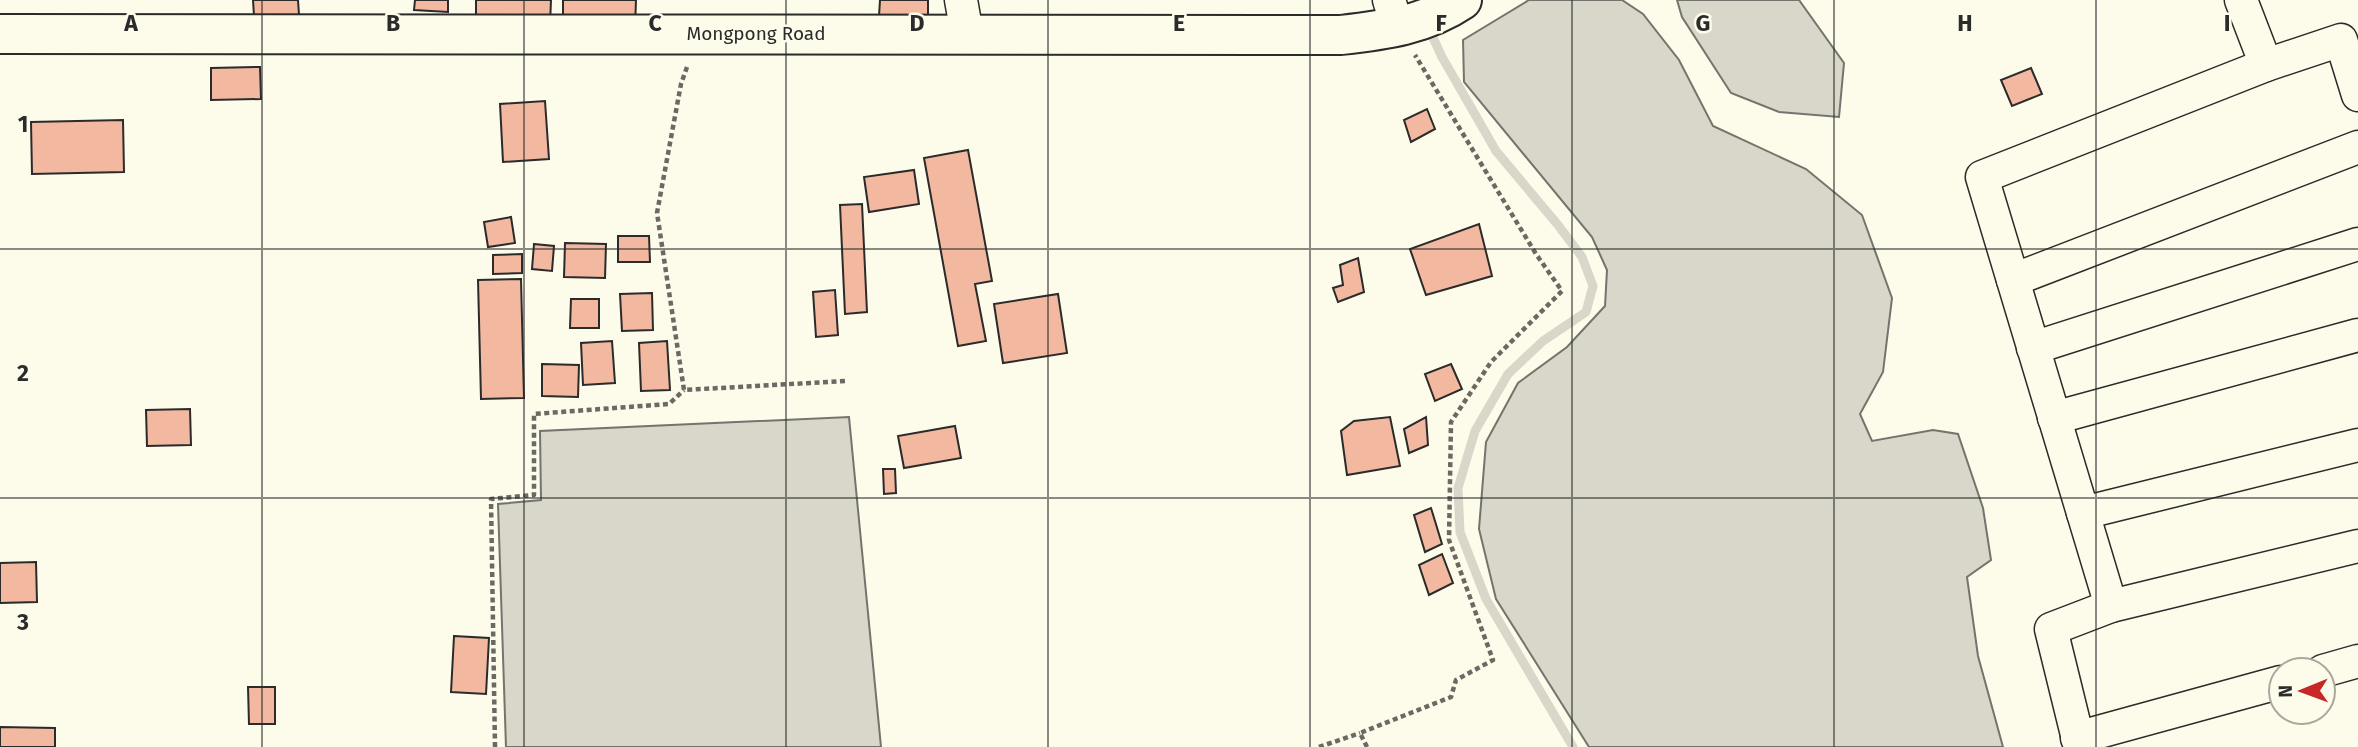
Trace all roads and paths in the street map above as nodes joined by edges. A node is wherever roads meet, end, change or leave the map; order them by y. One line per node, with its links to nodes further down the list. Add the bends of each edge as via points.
1 (1462, 0): 3 (main road, Mongpong Road, via 1443,13)
2 (2241, 0): 7 (street)
3 (1393, 14): 4 (main road, Mongpong Road, via 1342,36); 24 (path, via 1562,291 1492,362 1451,422 1449,540 1493,660 1456,680 1451,697)
4 (964, 17): 5 (main road, Mongpong Road)
5 (700, 33): 6 (main road, Mongpong Road); 15 (path, via 681,84 657,213)
6 (0, 34)
7 (2266, 65): 8 (street, via 2341,40); 11 (street, via 1982,177)
8 (2358, 95)
9 (2358, 147): 11 (street)
10 (2358, 244): 13 (street)
11 (2013, 280): 13 (street)
12 (2358, 335): 16 (street)
13 (2033, 348): 16 (street)
14 (845, 381): 15 (path)
15 (684, 390): 26 (path, via 669,404 534,414 534,495 491,499)
16 (2054, 418): 18 (street)
17 (2358, 446): 18 (street)
18 (2083, 513): 20 (street)
19 (2358, 545): 20 (street)
20 (2111, 606): 25 (street, via 2051,629)
21 (2358, 662): 22 (street)
22 (2337, 667)
23 (2267, 686): 25 (street)
24 (1360, 733): 27 (path); 28 (path)
25 (2078, 742)
26 (495, 747)
27 (1319, 747)
28 (1367, 747)

